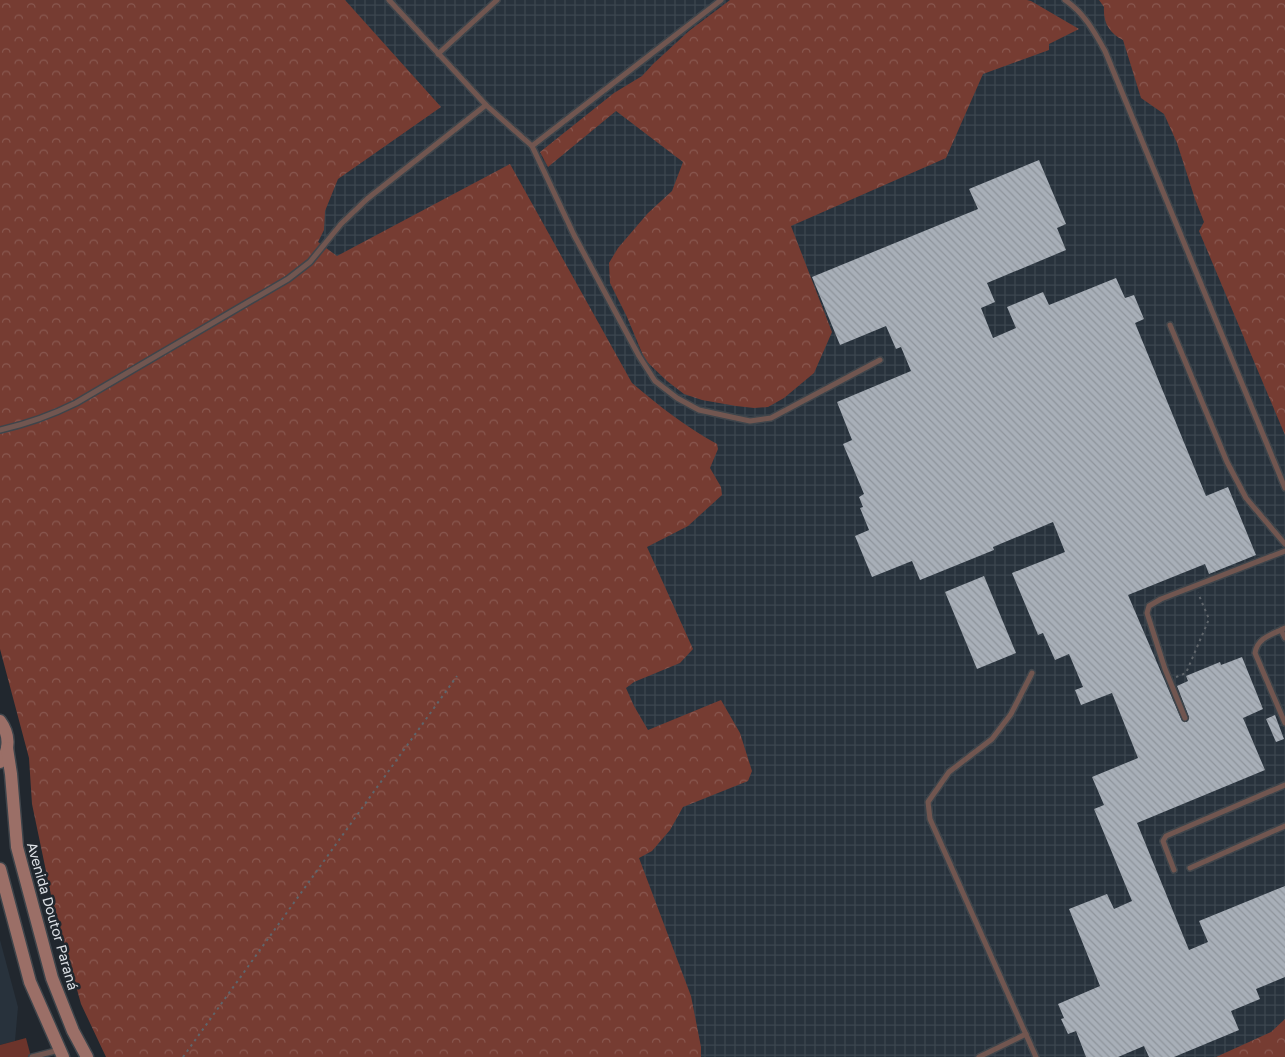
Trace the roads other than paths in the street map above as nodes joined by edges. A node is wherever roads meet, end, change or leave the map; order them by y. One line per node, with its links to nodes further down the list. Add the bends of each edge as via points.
1 (390, 0): 5 (lane)
2 (497, 0): 5 (lane)
3 (721, 0): 7 (lane)
4 (1065, 0): 11 (lane, via 1092,27 1105,51)
5 (438, 54): 6 (lane)
6 (486, 104): 7 (lane); 10 (lane, via 367,199 341,224 310,262 288,279 76,403 27,424)
7 (532, 146): 9 (lane, via 574,235 639,356 655,381 677,398 698,410 750,421 771,418)
8 (1170, 325): 12 (lane, via 1227,462 1246,498)
9 (880, 360)
10 (0, 430)
11 (1285, 488)
12 (1285, 544)
13 (1285, 551): 17 (lane, via 1149,606 1147,614)
14 (1283, 629): 15 (lane); 19 (lane, via 1262,639 1255,653)
15 (1285, 638)
16 (1032, 674): 29 (lane, via 1011,714 992,739 949,772 928,802 930,819)
17 (1185, 718)
18 (0, 721): 20 (main road, Avenida Doutor Paraná, via 8,737)
19 (1285, 723)
20 (7, 748): 21 (main road); 32 (main road, Avenida Doutor Paraná, via 19,854 52,978)
21 (0, 762)
22 (1285, 785): 26 (lane, via 1166,836 1163,841)
23 (1285, 826): 25 (lane)
24 (0, 868): 28 (main road)
25 (1190, 868)
26 (1174, 870)
27 (0, 888): 28 (main road)
28 (12, 913): 30 (main road, via 30,982)
29 (1026, 1034): 33 (lane); 34 (lane)
30 (61, 1053): 31 (lane)
31 (32, 1057)
32 (87, 1057)
33 (979, 1057)
34 (1036, 1057)

